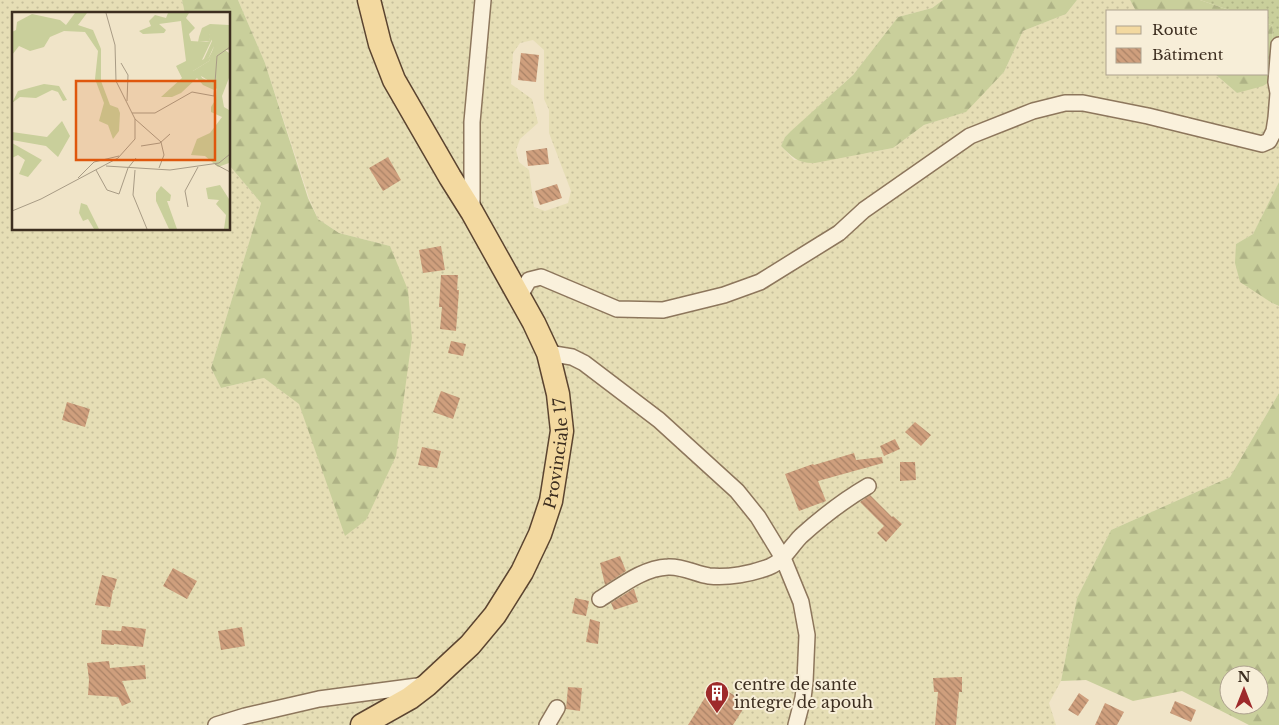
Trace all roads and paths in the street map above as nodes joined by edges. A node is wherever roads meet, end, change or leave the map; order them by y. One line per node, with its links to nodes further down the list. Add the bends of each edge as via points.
1 (369, 0): 4 (main road, Provinciale 17, via 380,44 394,80)
2 (483, 0): 4 (street, via 472,129)
3 (1279, 45): 5 (street, via 1274,130 1269,141 1262,144 1148,116 1065,102 970,136 864,210 839,233 760,282 724,295 663,310 617,309 540,277 529,280)
4 (472, 212): 5 (main road, Provinciale 17)
5 (519, 297): 6 (main road, Provinciale 17)
6 (548, 353): 8 (street, via 572,357 584,363 659,420 737,491 758,517); 10 (main road, Provinciale 17, via 558,394 562,431 551,501 540,534 522,572 484,631)
7 (868, 486): 8 (street, via 816,522)
8 (783, 558): 9 (street, via 772,567 724,576 708,576 670,567 647,571); 15 (street, via 801,602 807,635 806,682)
9 (600, 599)
10 (427, 685): 12 (street, via 319,699); 13 (main road, Provinciale 17)
11 (557, 708): 14 (street)
12 (216, 725)
13 (362, 725)
14 (547, 725)
15 (796, 725)

